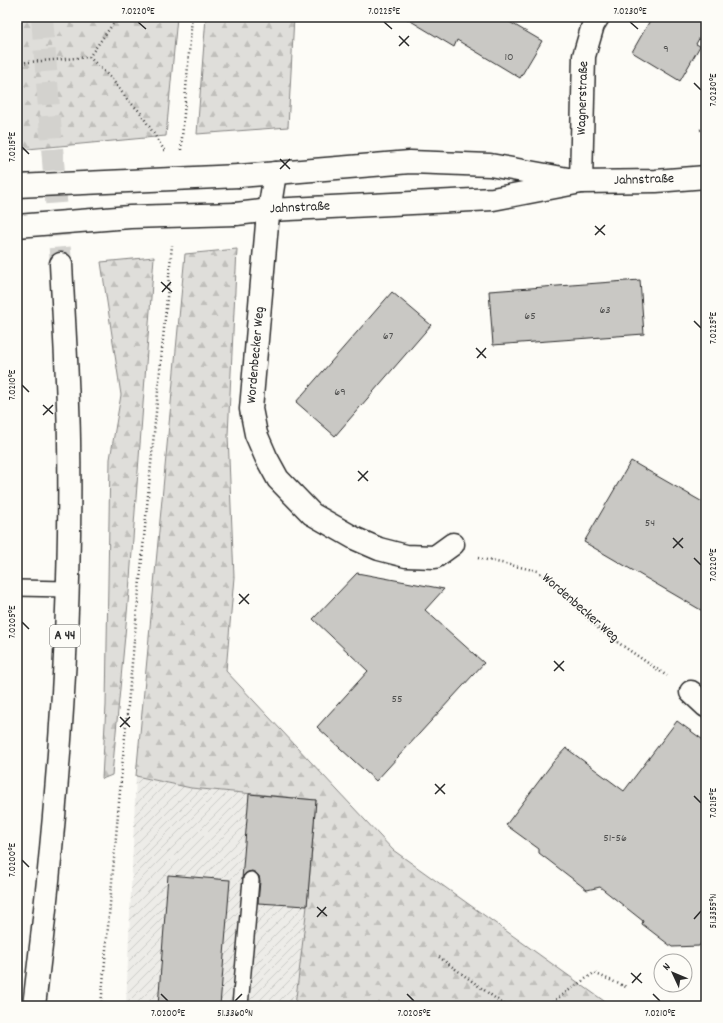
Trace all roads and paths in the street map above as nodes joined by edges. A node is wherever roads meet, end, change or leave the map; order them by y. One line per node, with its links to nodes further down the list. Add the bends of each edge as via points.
1 (118, 17): 4 (path)
2 (192, 17): 9 (path, via 181,151)
3 (598, 17): 12 (main road, Wagnerstraße, via 593,25 584,56)
4 (90, 57): 5 (path); 8 (path, via 140,112 164,150)
5 (17, 63)
6 (706, 129): 7 (path)
7 (700, 130)
8 (170, 150)
9 (175, 150)
10 (275, 173): 12 (main road, Jahnstraße, via 410,162 490,165); 13 (main road, Jahnstraße, bridge); 14 (main road, Wordenbecker Weg)
11 (706, 177): 12 (main road, Jahnstraße)
12 (581, 182): 14 (main road, Jahnstraße, via 494,199)
13 (17, 186)
14 (270, 210): 15 (main road, Jahnstraße, bridge); 18 (main road, Wordenbecker Weg, via 251,409 256,434 278,479 312,514 379,549 406,556 434,557)
15 (17, 226)
16 (172, 238): 26 (path)
17 (61, 264): 20 (main road, A 44, via 69,439)
18 (453, 544): 21 (path, Wordenbecker Weg, via 474,558 538,571 601,631)
19 (17, 588): 20 (lane)
20 (68, 589): 25 (main road, A 44, via 59,755 46,914)
21 (698, 699)
22 (251, 880): 27 (lane)
23 (439, 956): 28 (path)
24 (626, 987): 29 (path, via 594,973 555,1000)
25 (34, 1006)
26 (101, 1006)
27 (240, 1006)
28 (506, 1006)
29 (551, 1006)

